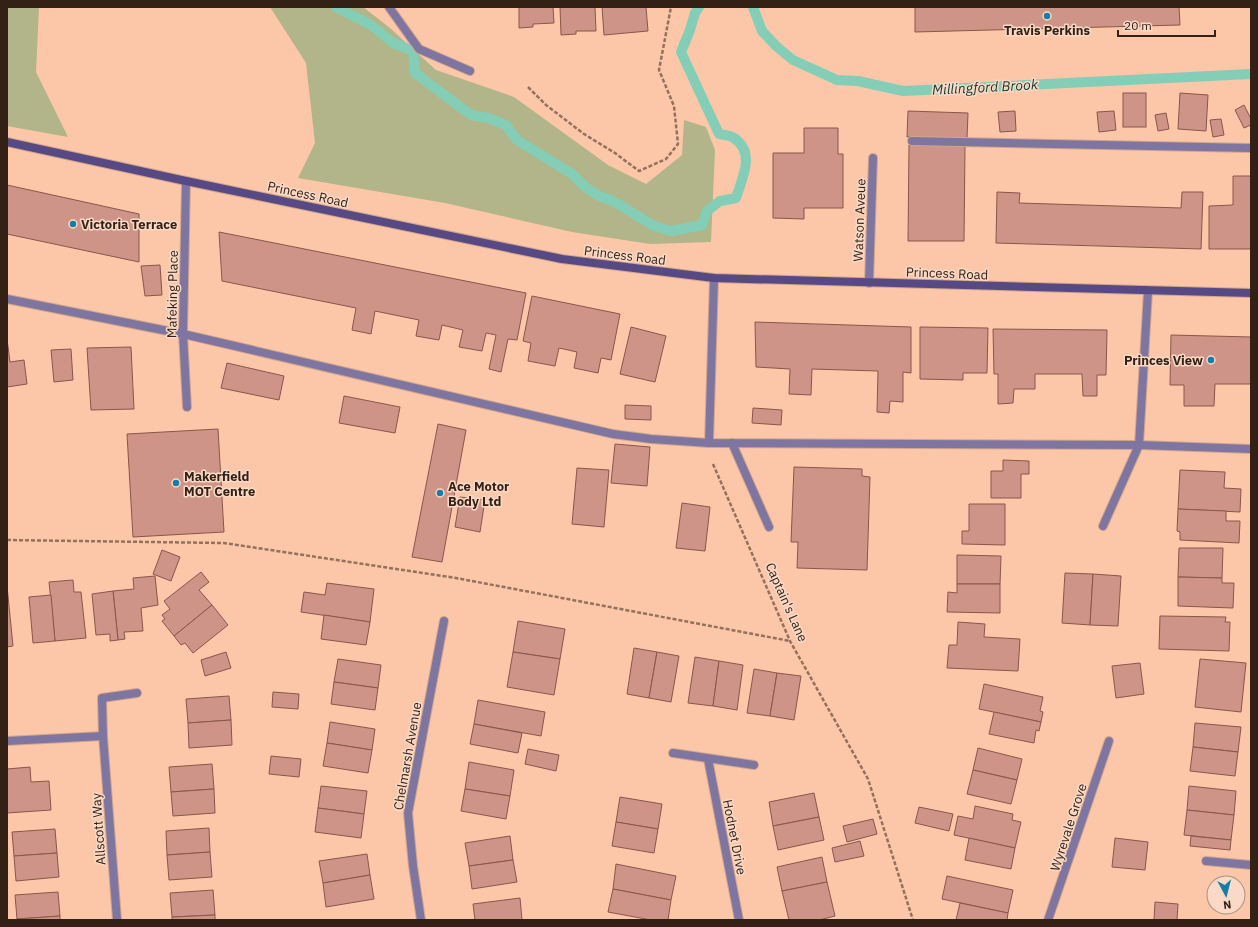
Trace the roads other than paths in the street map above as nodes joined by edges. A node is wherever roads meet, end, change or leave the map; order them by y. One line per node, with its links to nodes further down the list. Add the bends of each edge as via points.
1 (389, 7): 2 (street, via 419,49)
2 (470, 71)
3 (912, 141): 5 (street)
4 (7, 142): 7 (street, Princess Road)
5 (1251, 148)
6 (873, 158): 9 (street, Watson Aveue)
7 (186, 181): 8 (street, Princess Road, via 562,259); 13 (street, Mafeking Place)
8 (714, 278): 9 (street, Princess Road); 15 (street)
9 (870, 282): 10 (street, Princess Road)
10 (1148, 291): 11 (street, Princess Road); 17 (street)
11 (1251, 294)
12 (7, 299): 13 (street)
13 (182, 334): 14 (street, Mafeking Place); 15 (street, via 613,434)
14 (187, 407)
15 (709, 443): 16 (street)
16 (732, 443): 17 (street); 20 (street)
17 (1139, 445): 18 (street); 19 (street)
18 (1251, 450)
19 (1103, 526)
20 (769, 527)
21 (444, 621): 32 (street, Chelmarsh Avenue, via 408,813)
22 (137, 693): 23 (street, Allscott Way, via 102,698)
23 (103, 736): 24 (street); 31 (street, Allscott Way)
24 (7, 741)
25 (1109, 741): 34 (street, Wyrevale Grove)
26 (673, 753): 27 (street)
27 (708, 759): 28 (street); 33 (street, Hodnet Drive)
28 (754, 765)
29 (1206, 861): 30 (street)
30 (1251, 865)
31 (117, 920)
32 (421, 920)
33 (739, 920)
34 (1048, 920)

